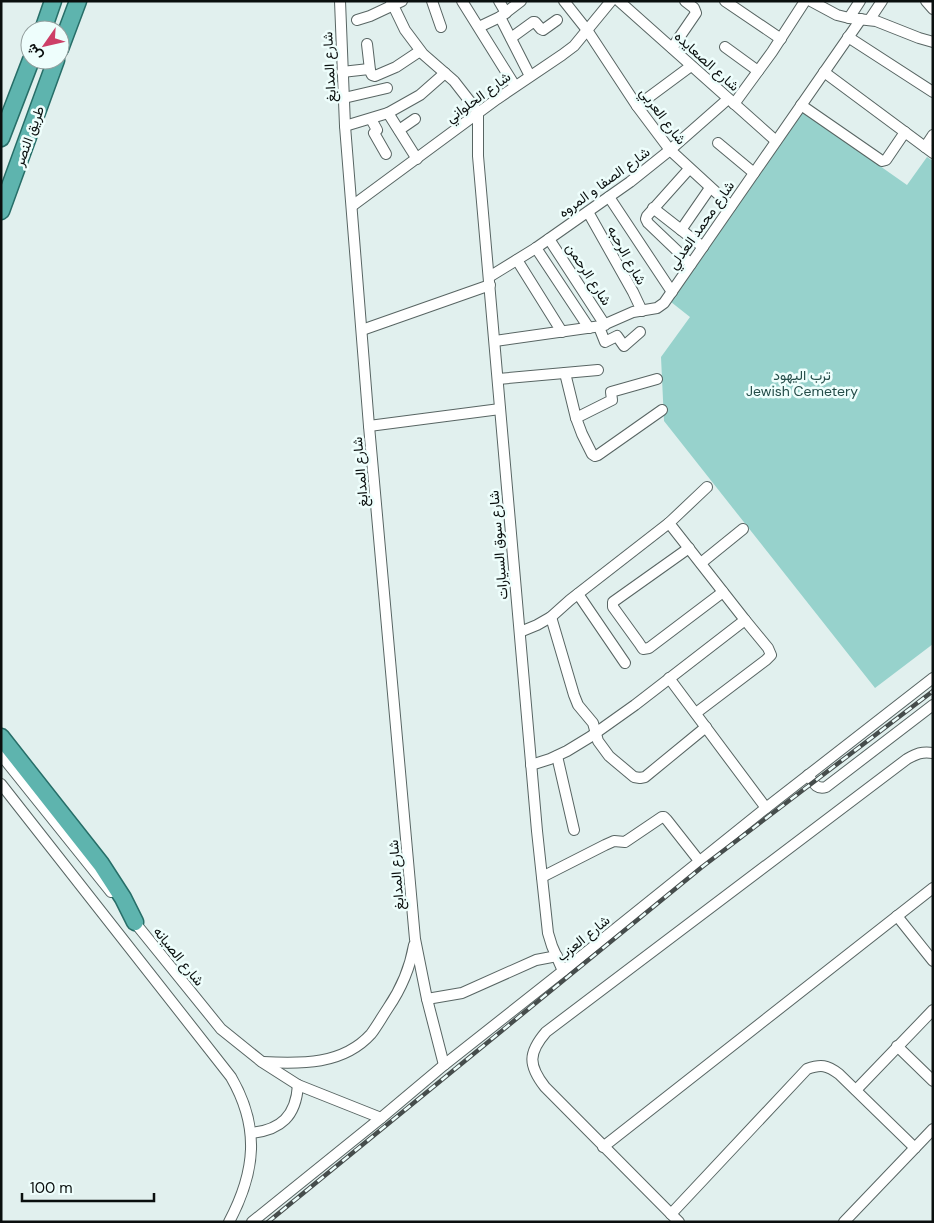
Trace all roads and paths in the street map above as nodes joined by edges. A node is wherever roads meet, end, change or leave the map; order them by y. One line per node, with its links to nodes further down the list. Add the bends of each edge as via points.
1 (52, 1): 23 (highway)
2 (78, 1): 26 (highway)
3 (340, 1): 43 (street, شارع المدابغ)
4 (432, 1): 27 (street)
5 (462, 1): 28 (street)
6 (499, 1): 20 (street)
7 (521, 1): 20 (street)
8 (564, 1): 29 (street, شارع العربي)
9 (610, 1): 29 (street, شارع الحلواني)
10 (619, 1): 36 (street, شارع الصعايده)
11 (685, 1): 36 (street, via 696,13)
12 (725, 1): 32 (street)
13 (806, 1): 32 (street, شارع الصفا و المروه)
14 (811, 1): 21 (street)
15 (860, 1): 21 (street)
16 (882, 1): 22 (street, شارع محمد العدلي)
17 (926, 1): 19 (street)
18 (395, 2): 24 (street); 37 (street, via 405,30)
19 (933, 9)
20 (503, 15): 28 (street); 31 (street)
21 (849, 18): 22 (street)
22 (865, 19): 30 (street, شارع محمد العدلي); 33 (street)
23 (46, 20)
24 (357, 20)
25 (557, 20): 31 (street, via 543,30 533,22)
26 (70, 23)
27 (441, 27)
28 (479, 27): 47 (street)
29 (587, 30): 46 (street, شارع الحلواني, via 574,46); 53 (street, شارع العربي)
30 (848, 37): 44 (street, شارع محمد العدلي); 49 (street)
31 (511, 38): 46 (street)
32 (781, 39): 42 (street, شارع الصفا و المروه)
33 (933, 42)
34 (367, 44): 41 (street)
35 (725, 46): 42 (street)
36 (672, 48): 38 (street, شارع الصعايده)
37 (420, 51): 41 (street, via 380,74 373,76); 45 (street)
38 (691, 66): 51 (street, شارع الصعايده); 53 (street)
39 (27, 70): 62 (highway, طريق النصر)
40 (52, 70): 76 (highway, طريق النصر)
41 (370, 70): 43 (street)
42 (758, 71): 51 (street, شارع الصفا و المروه)
43 (342, 72): 50 (street, شارع المدابغ)
44 (824, 72): 52 (street, شارع محمد العدلي); 60 (street)
45 (445, 73): 54 (street, via 420,95); 55 (street)
46 (530, 76): 47 (street, شارع الحلواني)
47 (515, 86): 55 (street, شارع الحلواني)
48 (387, 88): 50 (street)
49 (933, 92)
50 (344, 98): 58 (street, شارع المدابغ)
51 (731, 101): 63 (street, شارع الصعايده); 65 (street, شارع الصفا و المروه)
52 (801, 105): 60 (street, via 882,161 886,160); 63 (street, شارع محمد العدلي)
53 (638, 106): 65 (street, شارع العربي)
54 (388, 113): 56 (street); 59 (street)
55 (478, 114): 68 (street, شارع الحلواني); 84 (street, شارع سوق السيارات, via 478,156)
56 (371, 119): 58 (street); 67 (street, via 377,130 374,133)
57 (415, 119): 59 (street)
58 (345, 126): 73 (street, شارع المدابغ)
59 (399, 130): 68 (street)
60 (905, 132): 66 (street)
61 (933, 135): 66 (street)
62 (1, 138)
63 (776, 141): 70 (street, شارع محمد العدلي)
64 (718, 143): 70 (street)
65 (670, 150): 69 (street, شارع العربي); 72 (street, شارع الصفا و المروه)
66 (929, 150)
67 (386, 154)
68 (417, 159): 73 (street, شارع الحلواني)
69 (689, 169): 71 (street, شارع العربي); 75 (street)
70 (754, 173): 74 (street, شارع محمد العدلي)
71 (710, 188): 74 (street, شارع العربي); 78 (street)
72 (609, 197): 77 (street, شارع الصفا و المروه); 85 (street)
73 (352, 206): 88 (street, شارع المدابغ)
74 (731, 206): 80 (street, شارع محمد العدلي)
75 (653, 208): 78 (street); 83 (street, via 646,222)
76 (1, 211)
77 (588, 212): 79 (street, شارع الصفا و المروه); 86 (street, شارع الرحبه)
78 (681, 230): 80 (street)
79 (549, 239): 81 (street, شارع الصفا و المروه); 87 (street, شارع الرحمن)
80 (703, 247): 83 (street, شارع محمد العدلي)
81 (536, 248): 82 (street, شارع الصفا و المروه); 87 (street)
82 (517, 260): 84 (street, شارع الصفا و المروه); 89 (street)
83 (691, 264): 85 (street, شارع محمد العدلي)
84 (489, 281): 88 (street, شارع الصفا و المروه); 91 (street, شارع سوق السيارات)
85 (672, 292): 86 (street, شارع محمد العدلي, via 660,306)
86 (642, 311): 87 (street, شارع محمد العدلي)
87 (598, 327): 89 (street, شارع محمد العدلي); 90 (street, via 605,342 617,336 624,346)
88 (362, 330): 99 (street, شارع المدابغ)
89 (562, 332): 91 (street, شارع محمد العدلي)
90 (640, 332)
91 (495, 341): 94 (street, شارع سوق السيارات)
92 (598, 370): 93 (street)
93 (565, 373): 94 (street); 98 (street)
94 (498, 379): 96 (street, شارع سوق السيارات)
95 (657, 379): 98 (street, via 612,392 612,400)
96 (500, 409): 99 (street); 109 (street, شارع سوق السيارات)
97 (662, 410): 98 (street, via 596,456 592,454)
98 (576, 418)
99 (369, 426): 131 (street, شارع المدابغ)
100 (707, 486): 101 (street)
101 (668, 523): 103 (street); 106 (street)
102 (743, 529): 104 (street)
103 (689, 548): 104 (street); 105 (street, via 614,602 613,607 643,649 649,648)
104 (701, 563): 105 (street)
105 (723, 592): 108 (street)
106 (578, 594): 107 (street); 110 (street)
107 (551, 617): 109 (street); 116 (street, via 574,695)
108 (745, 620): 111 (street); 114 (street, via 771,655)
109 (520, 632): 121 (street, شارع سوق السيارات)
110 (626, 663)
111 (670, 678): 114 (street); 116 (street)
112 (933, 678): 122 (street, شارع العزب)
113 (933, 706): 122 (street, via 826,787 818,787)
114 (696, 713): 115 (street)
115 (706, 727): 116 (street, via 640,778 634,777 609,756); 124 (street)
116 (596, 733): 120 (street)
117 (1, 738): 119 (highway)
118 (933, 753): 146 (street, via 915,754 907,759 546,1032 536,1044 532,1059 536,1074)
119 (7, 754): 130 (highway, via 109,875)
120 (557, 756): 121 (street); 125 (street)
121 (531, 765): 127 (street, شارع سوق السيارات)
122 (808, 775): 124 (street, شارع العزب)
123 (1, 784): 145 (street, via 231,1076 246,1110)
124 (766, 808): 126 (street, شارع العزب)
125 (574, 830)
126 (700, 862): 127 (street, via 662,817 624,842 605,844); 134 (street, شارع العزب)
127 (542, 877): 132 (street, شارع سوق السيارات, via 548,933)
128 (933, 888): 129 (street)
129 (897, 916): 133 (street); 146 (street)
130 (135, 922): 138 (street, شارع الصيانه, via 220,1029)
131 (415, 939): 135 (street, شارع المدابغ); 138 (street, شارع المدابغ, via 400,989 364,1040 339,1056 319,1061)
132 (557, 956): 134 (street, شارع سوق السيارات); 135 (street, via 536,960 462,993)
133 (933, 961)
134 (563, 971): 139 (street, شارع العزب)
135 (427, 999): 139 (street, شارع المدابغ)
136 (933, 1010): 137 (street)
137 (897, 1046): 140 (street); 142 (street)
138 (262, 1062): 141 (street, شارع الصيانه)
139 (444, 1065): 143 (street, شارع العزب)
140 (933, 1082)
141 (298, 1085): 143 (street, شارع الصيانه); 145 (street, via 293,1110 285,1120 263,1132)
142 (856, 1090): 147 (street); 148 (street, via 832,1069 815,1066 807,1070)
143 (381, 1118): 150 (street, شارع العزب)
144 (933, 1129): 147 (street)
145 (251, 1133): 149 (street, via 248,1178)
146 (603, 1147): 148 (street)
147 (915, 1148): 151 (street)
148 (675, 1218)
149 (229, 1222)
150 (252, 1222)
151 (844, 1222)

